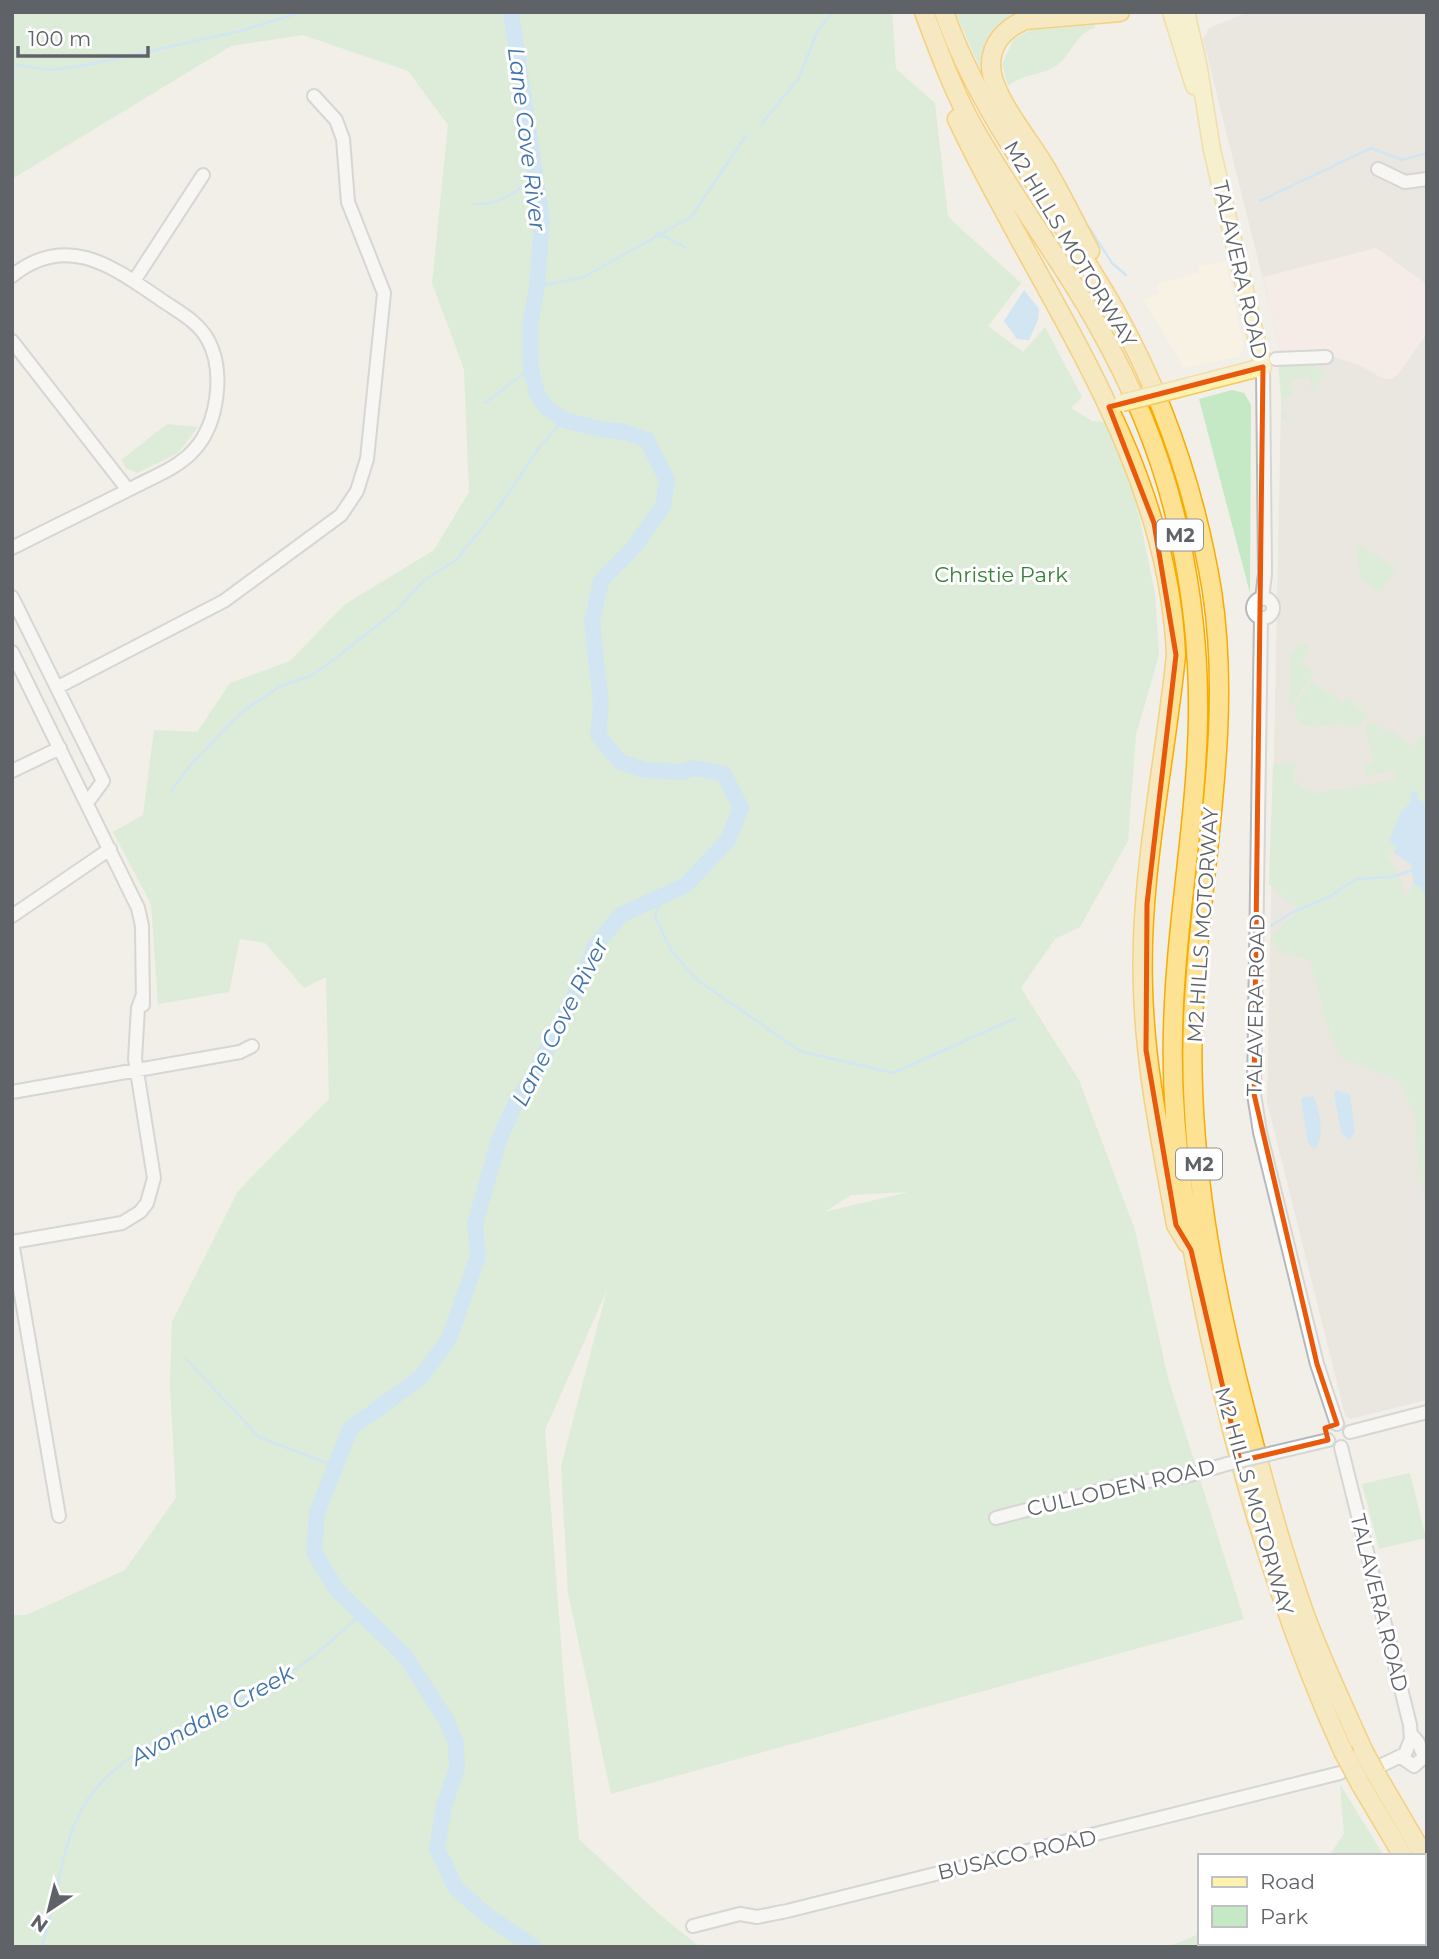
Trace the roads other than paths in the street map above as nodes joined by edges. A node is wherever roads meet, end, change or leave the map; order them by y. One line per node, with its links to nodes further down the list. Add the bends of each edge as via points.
1 (914, 12): 17 (highway, M2, via 969,146)
2 (924, 12): 33 (highway, M2 HILLS MOTORWAY / M2, via 973,127 1116,359 1152,442 1180,535 1198,679 1196,765 1172,1037)
3 (944, 12): 20 (highway, M2 HILLS MOTORWAY / M2, via 1001,130 1140,358 1176,445)
4 (1120, 12): 20 (highway, M2, via 1025,20 1002,36 991,66 1004,100 1155,367 1189,456 1200,502)
5 (1171, 12): 8 (main road, TALAVERA ROAD)
6 (1185, 12): 8 (main road, TALAVERA ROAD, via 1198,63)
7 (314, 96): 23 (street, via 336,120 348,202 384,293 368,458 357,491 341,515 224,601)
8 (1203, 111): 16 (main road, TALAVERA ROAD)
9 (1378, 169): 11 (street, via 1405,183)
10 (203, 175): 13 (street)
11 (1427, 179)
12 (12, 276): 13 (street, via 37,261 75,255 98,261)
13 (134, 281): 18 (street, via 203,333 217,373 209,428 201,442 186,458)
14 (12, 341): 18 (street)
15 (1326, 356): 16 (street)
16 (1270, 363): 17 (main road, bridge); 35 (street, TALAVERA ROAD, via 1262,599 1273,606 1270,615 1261,618 1254,1094 1314,1353)
17 (1115, 405): 33 (highway, M2, via 1142,482 1175,623 1176,655 1147,904 1143,986 1149,1070 1173,1212)
18 (128, 490): 19 (street)
19 (12, 548)
20 (1204, 554): 43 (highway, M2 HILLS MOTORWAY / M2, bridge, via 1219,688 1193,1022 1195,1113 1206,1216 1238,1384 1277,1533 1307,1619 1363,1750)
21 (12, 597): 23 (street)
22 (12, 652): 24 (street)
23 (58, 687): 26 (street, via 103,781)
24 (60, 748): 25 (street); 26 (street)
25 (12, 771)
26 (87, 803): 27 (street)
27 (110, 849): 28 (street); 30 (street, via 140,916 142,1060)
28 (12, 916)
29 (252, 1046): 30 (street, via 240,1052)
30 (138, 1069): 31 (street); 32 (street, via 154,1178 147,1203 122,1223)
31 (12, 1092)
32 (12, 1242): 39 (street)
33 (1191, 1250): 45 (highway, M2 HILLS MOTORWAY / M2, bridge, via 1260,1538 1290,1626 1343,1751)
34 (1427, 1412): 36 (street)
35 (1337, 1424): 36 (street); 37 (street, via 1328,1432)
36 (1350, 1432): 38 (street, via 1348,1444)
37 (1328, 1440): 38 (street); 40 (street, CULLODEN ROAD, bridge, via 1186,1476 1125,1484)
38 (1341, 1447): 41 (street, TALAVERA ROAD)
39 (59, 1516)
40 (996, 1518)
41 (1411, 1734): 42 (street); 42 (street, TALAVERA ROAD, via 1424,1757 1414,1766)
42 (1401, 1758): 43 (street)
43 (1379, 1769): 46 (highway, M2 HILLS MOTORWAY / M2)
44 (1339, 1773): 47 (street, BUSACO ROAD, via 787,1911 757,1917 740,1914)
45 (1402, 1854)
46 (1423, 1854)
47 (693, 1926)

